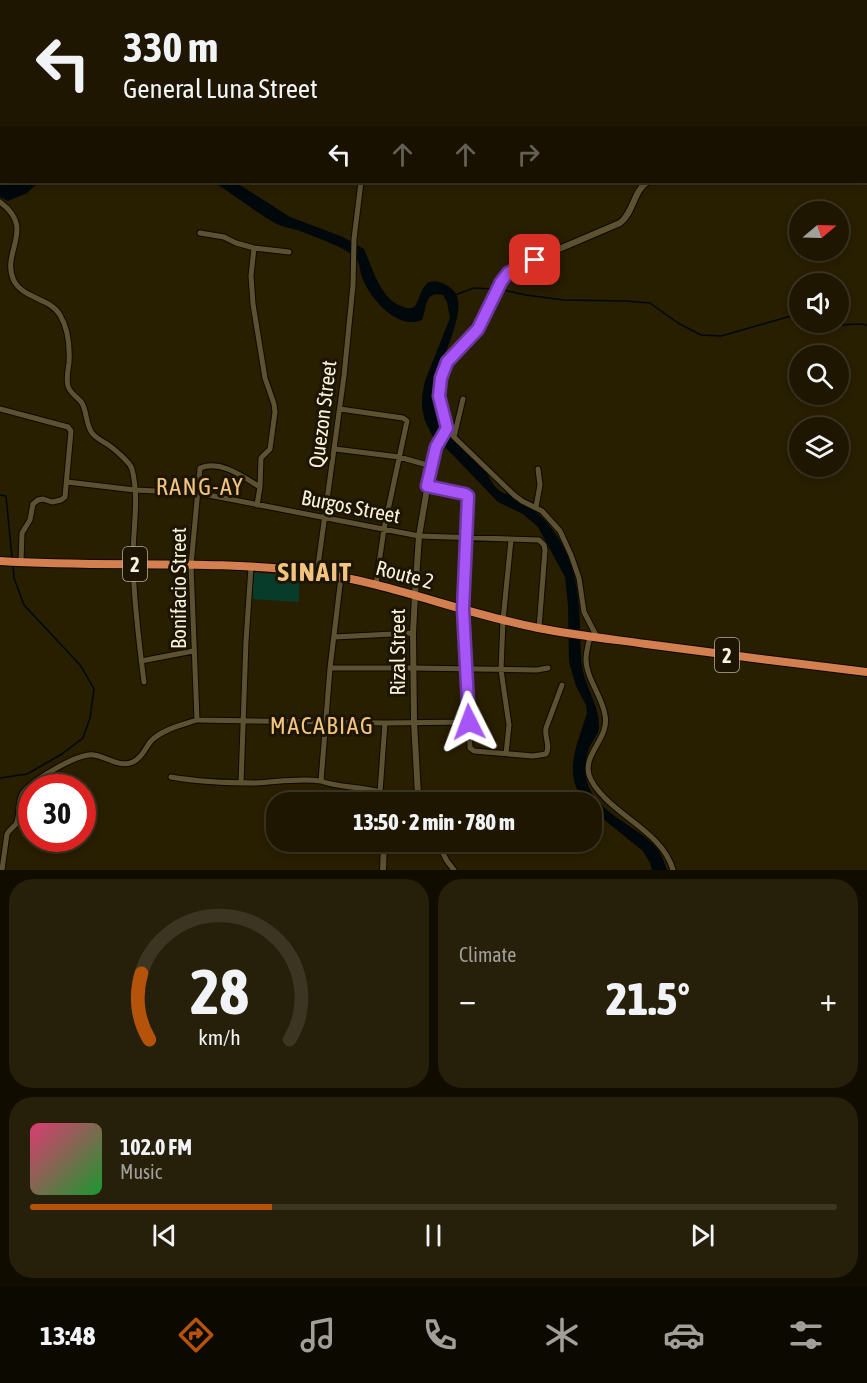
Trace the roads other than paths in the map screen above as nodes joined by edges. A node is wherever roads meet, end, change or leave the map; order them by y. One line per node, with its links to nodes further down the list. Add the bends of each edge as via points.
1 (361, 183): 9 (street, Quezon Street)
2 (646, 183): 10 (street, via 620,223 508,273 478,329 444,369 439,396)
3 (0, 202): 19 (street, via 17,224 10,263 14,281 22,291 53,307 61,317 70,345 69,387 82,404 93,434 131,466)
4 (200, 233): 5 (street)
5 (254, 248): 6 (street); 18 (street, via 253,304 275,412 270,449 261,460)
6 (289, 252)
7 (463, 399): 11 (street)
8 (0, 409): 16 (street, via 70,429)
9 (340, 409): 12 (street, Quezon Street); 13 (street, via 406,420)
10 (445, 430): 11 (street); 14 (street, Rizal Street)
11 (453, 437): 22 (street, via 514,495)
12 (335, 449): 13 (street); 23 (street, Quezon Street)
13 (399, 457): 14 (street); 24 (street)
14 (431, 466): 17 (street, Rizal Street)
15 (538, 469): 22 (street)
16 (67, 482): 19 (street, Burgos Street); 29 (street, via 66,497 33,504 22,533)
17 (427, 486): 25 (street, Rizal Street); 26 (street, via 467,495)
18 (260, 487): 20 (street, Bonifacio Street, via 220,466 204,466 199,469); 21 (street)
19 (135, 490): 20 (street, Burgos Street); 30 (street)
20 (198, 493): 21 (street, Burgos Street); 31 (street, Bonifacio Street)
21 (257, 505): 23 (street, Burgos Street)
22 (536, 507): 41 (street, via 564,537 579,578)
23 (325, 517): 24 (street, Burgos Street); 33 (street, Quezon Street)
24 (384, 529): 25 (street, Burgos Street); 35 (street)
25 (419, 536): 26 (street, Burgos Street); 36 (street, Rizal Street)
26 (465, 538): 27 (street, Burgos Street); 37 (street)
27 (511, 540): 38 (street); 39 (street, Burgos Street, via 536,539 544,545)
28 (4, 561): 29 (highway, Route 2 / 2)
29 (20, 562): 30 (highway, Route 2 / 2)
30 (133, 564): 31 (highway, Route 2 / 2); 44 (street)
31 (191, 565): 32 (highway, Route 2 / 2); 43 (street, Bonifacio Street)
32 (251, 567): 33 (highway, Route 2 / 2); 54 (street)
33 (317, 573): 34 (highway, Route 2 / 2)
34 (341, 577): 35 (highway, Route 2 / 2); 42 (street)
35 (376, 584): 36 (highway, Route 2 / 2)
36 (414, 595): 37 (highway, Route 2 / 2); 40 (street, Rizal Street)
37 (463, 609): 38 (highway, Route 2 / 2); 48 (street)
38 (503, 620): 39 (highway, Route 2 / 2); 49 (street)
39 (539, 628): 41 (highway, Route 2 / 2)
40 (413, 633): 42 (street); 46 (street, Rizal Street)
41 (591, 636): 50 (highway, Route 2 / 2); 70 (street, via 587,666 606,721 590,759 589,776 613,806 663,849)
42 (334, 637): 45 (street)
43 (194, 651): 44 (street); 53 (street, Bonifacio Street)
44 (141, 661): 51 (street)
45 (330, 668): 46 (street); 55 (street)
46 (413, 668): 48 (street); 56 (street, Rizal Street)
47 (548, 668): 49 (street)
48 (467, 669): 49 (street); 57 (street)
49 (501, 670): 59 (street, via 509,725)
50 (867, 672)
51 (144, 682)
52 (562, 685): 59 (street, via 546,728 546,754)
53 (197, 720): 54 (street); 67 (street, via 161,734 131,763 89,754 36,781 20,799 18,818 7,834)
54 (243, 720): 55 (street); 62 (street)
55 (326, 722): 58 (street); 61 (street)
56 (414, 722): 57 (street); 58 (street); 64 (street, Rizal Street)
57 (469, 722): 59 (street, via 471,749)
58 (385, 723): 63 (street)
59 (506, 754)
60 (171, 777): 62 (street)
61 (321, 781): 62 (street); 63 (street)
62 (241, 783)
63 (380, 792)
64 (419, 792)
65 (384, 852): 68 (street)
66 (442, 852): 69 (street)
67 (2, 870)
68 (383, 870)
69 (454, 870)
70 (673, 870)

